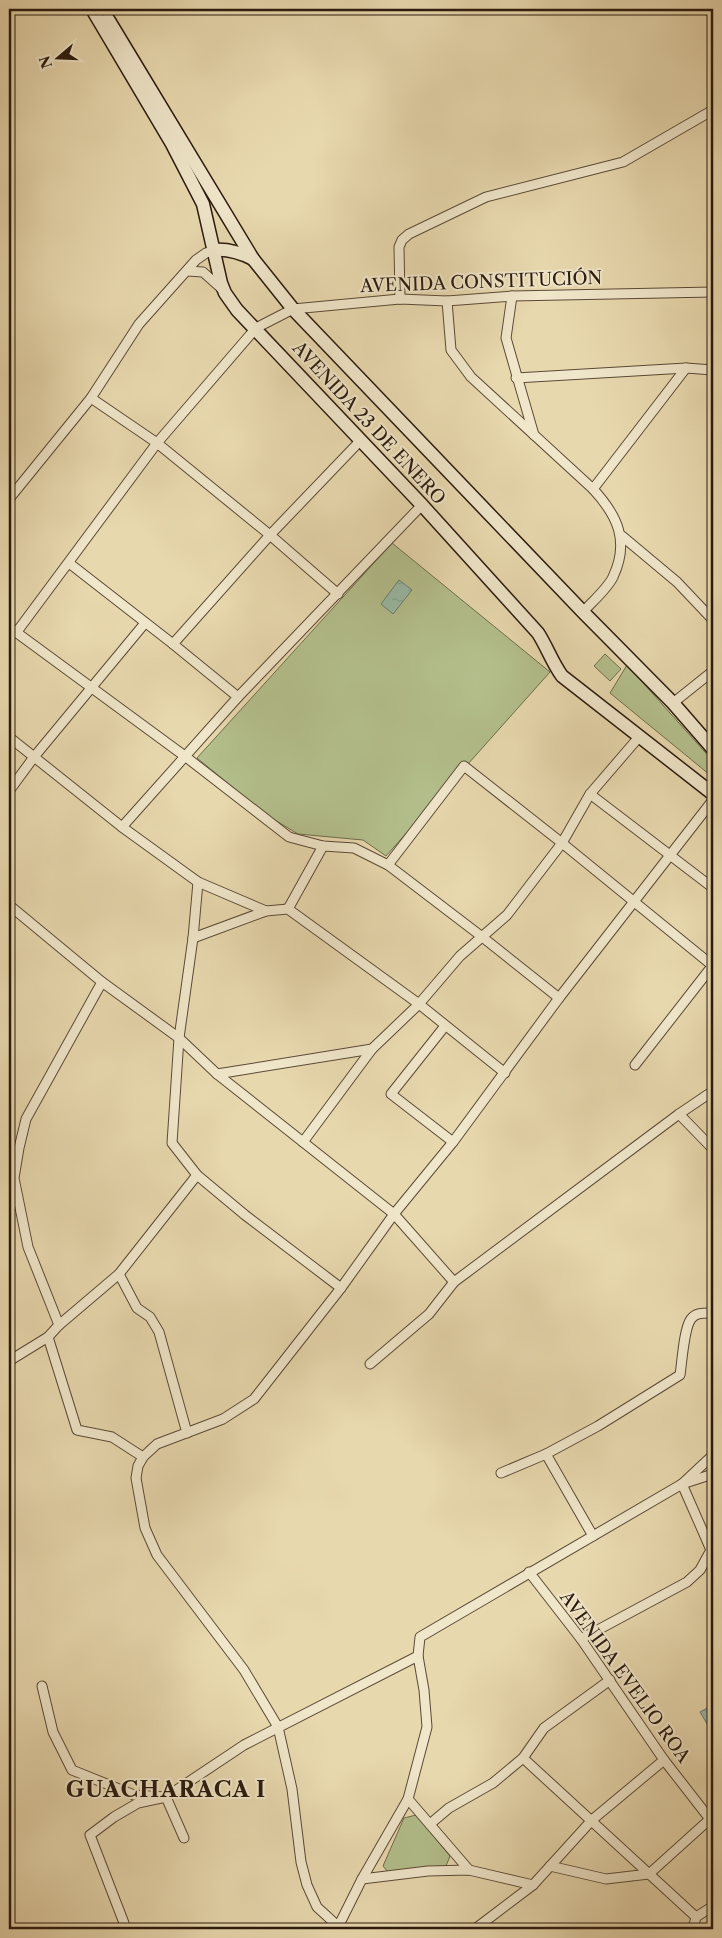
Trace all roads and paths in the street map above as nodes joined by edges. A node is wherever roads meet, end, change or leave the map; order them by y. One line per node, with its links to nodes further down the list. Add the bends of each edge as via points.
1 (92, 9): 4 (main road, AVENIDA 23 DE ENERO, via 172,144 208,219)
2 (101, 9): 6 (main road, AVENIDA 23 DE ENERO)
3 (713, 110): 12 (street, via 624,162 486,197 409,234 400,247)
4 (215, 250): 5 (main road); 7 (street, via 206,252); 8 (main road, AVENIDA 23 DE ENERO)
5 (234, 252): 6 (main road); 8 (main road, via 222,259)
6 (253, 259): 14 (main road, AVENIDA 23 DE ENERO)
7 (186, 271): 10 (street, via 203,272); 19 (street, via 138,324)
8 (219, 273): 10 (main road, AVENIDA 23 DE ENERO)
9 (713, 292): 11 (street, AVENIDA CONSTITUCIÓN)
10 (225, 293): 15 (main road, AVENIDA 23 DE ENERO)
11 (512, 296): 13 (street, AVENIDA CONSTITUCIÓN); 18 (street, via 506,338)
12 (400, 299): 13 (street, AVENIDA CONSTITUCIÓN); 14 (street, AVENIDA CONSTITUCIÓN)
13 (448, 301): 20 (street, via 451,350 471,377)
14 (292, 309): 15 (street, AVENIDA CONSTITUCIÓN); 30 (main road, AVENIDA 23 DE ENERO)
15 (256, 328): 21 (main road, AVENIDA 23 DE ENERO); 22 (street)
16 (686, 368): 17 (street); 18 (street); 23 (street)
17 (713, 370)
18 (516, 378): 20 (street)
19 (91, 398): 22 (street); 24 (street)
20 (534, 435): 23 (street)
21 (361, 440): 25 (main road, AVENIDA 23 DE ENERO); 26 (street)
22 (157, 444): 26 (street); 28 (street)
23 (593, 489): 27 (street, via 604,501)
24 (9, 499)
25 (422, 505): 29 (street); 39 (main road, AVENIDA 23 DE ENERO, via 538,633 562,676)
26 (270, 535): 29 (street); 34 (street)
27 (622, 536): 30 (street, via 613,578); 31 (street, via 677,582)
28 (69, 563): 32 (street); 33 (street)
29 (338, 594): 37 (street)
30 (584, 612): 38 (main road, AVENIDA 23 DE ENERO)
31 (713, 620)
32 (145, 623): 34 (street); 36 (street)
33 (12, 630): 36 (street)
34 (174, 644): 37 (street)
35 (713, 671): 38 (street)
36 (90, 688): 42 (street); 43 (street)
37 (238, 697): 43 (street)
38 (673, 703): 41 (main road, AVENIDA 23 DE ENERO)
39 (639, 736): 45 (street); 46 (main road, AVENIDA 23 DE ENERO)
40 (9, 737): 42 (street)
41 (713, 749)
42 (34, 757): 44 (street); 48 (street)
43 (186, 757): 48 (street); 50 (street, via 289,838)
44 (9, 791)
45 (590, 794): 49 (street); 51 (street)
46 (713, 794)
47 (713, 800): 51 (street)
48 (122, 827): 53 (street)
49 (562, 843): 52 (street, via 464,766); 55 (street); 59 (street, via 507,915)
50 (323, 846): 52 (street, via 354,848); 57 (street)
51 (670, 854): 54 (street); 55 (street)
52 (388, 865): 59 (street)
53 (198, 882): 58 (street); 60 (street)
54 (713, 888)
55 (634, 903): 61 (street); 63 (street)
56 (9, 905): 62 (street)
57 (288, 909): 58 (street); 64 (street)
58 (266, 911): 60 (street)
59 (482, 936): 63 (street); 64 (street, via 460,956)
60 (193, 938): 66 (street)
61 (713, 966): 68 (street)
62 (102, 982): 66 (street); 82 (street, via 26,1119 14,1178 28,1247)
63 (559, 998): 69 (street)
64 (419, 1004): 65 (street); 67 (street)
65 (445, 1026): 69 (street); 74 (street, via 391,1094)
66 (179, 1038): 70 (street); 76 (street, via 172,1143)
67 (372, 1049): 70 (street); 73 (street)
68 (635, 1065)
69 (505, 1073): 74 (street)
70 (217, 1074): 73 (street)
71 (713, 1091): 72 (street)
72 (679, 1114): 75 (street); 79 (street)
73 (303, 1142): 77 (street)
74 (453, 1142): 77 (street)
75 (713, 1149)
76 (197, 1175): 78 (street); 80 (street)
77 (394, 1214): 79 (street); 80 (street)
78 (119, 1274): 82 (street); 86 (street, via 137,1308 150,1317 159,1332)
79 (454, 1282): 85 (street, via 429,1314)
80 (340, 1288): 86 (street, via 254,1399 223,1419)
81 (713, 1313): 87 (street, via 700,1313 691,1319 680,1375)
82 (59, 1325): 83 (street)
83 (48, 1337): 84 (street); 89 (street, via 77,1430 112,1438)
84 (9, 1361)
85 (370, 1364)
86 (188, 1433): 89 (street, via 157,1444)
87 (546, 1454): 90 (street); 93 (street)
88 (713, 1456): 92 (street)
89 (142, 1457): 99 (street, via 136,1478 138,1497 144,1528 157,1555 244,1670)
90 (501, 1473)
91 (713, 1474): 92 (street)
92 (682, 1484): 93 (street); 95 (street, via 711,1550 700,1570 687,1582)
93 (593, 1536): 94 (street)
94 (529, 1572): 95 (street, AVENIDA EVELIO ROA); 96 (street, via 420,1637)
95 (581, 1639): 97 (street, AVENIDA EVELIO ROA)
96 (418, 1656): 99 (street); 103 (street, via 427,1728)
97 (610, 1680): 100 (street, via 544,1728); 101 (street, AVENIDA EVELIO ROA)
98 (42, 1686): 102 (street, via 53,1732 72,1770 134,1795)
99 (278, 1727): 102 (street, via 244,1745); 116 (street, via 292,1789 307,1885 317,1907)
100 (523, 1758): 104 (street); 106 (street, via 493,1783 449,1808)
101 (664, 1760): 104 (street); 105 (street, AVENIDA EVELIO ROA)
102 (166, 1797): 107 (street); 115 (street, via 138,1803 90,1835)
103 (408, 1800): 106 (street); 111 (street)
104 (592, 1820): 108 (street); 110 (street)
105 (712, 1821): 110 (street)
106 (430, 1824): 109 (street)
107 (184, 1838)
108 (550, 1866): 110 (street, via 606,1879); 112 (street)
109 (469, 1870): 111 (street); 112 (street)
110 (649, 1874): 114 (street)
111 (362, 1879): 116 (street)
112 (533, 1885): 117 (street)
113 (713, 1906): 114 (street)
114 (696, 1917): 118 (street)
115 (124, 1923)
116 (339, 1928)
117 (475, 1929)
118 (693, 1929)

